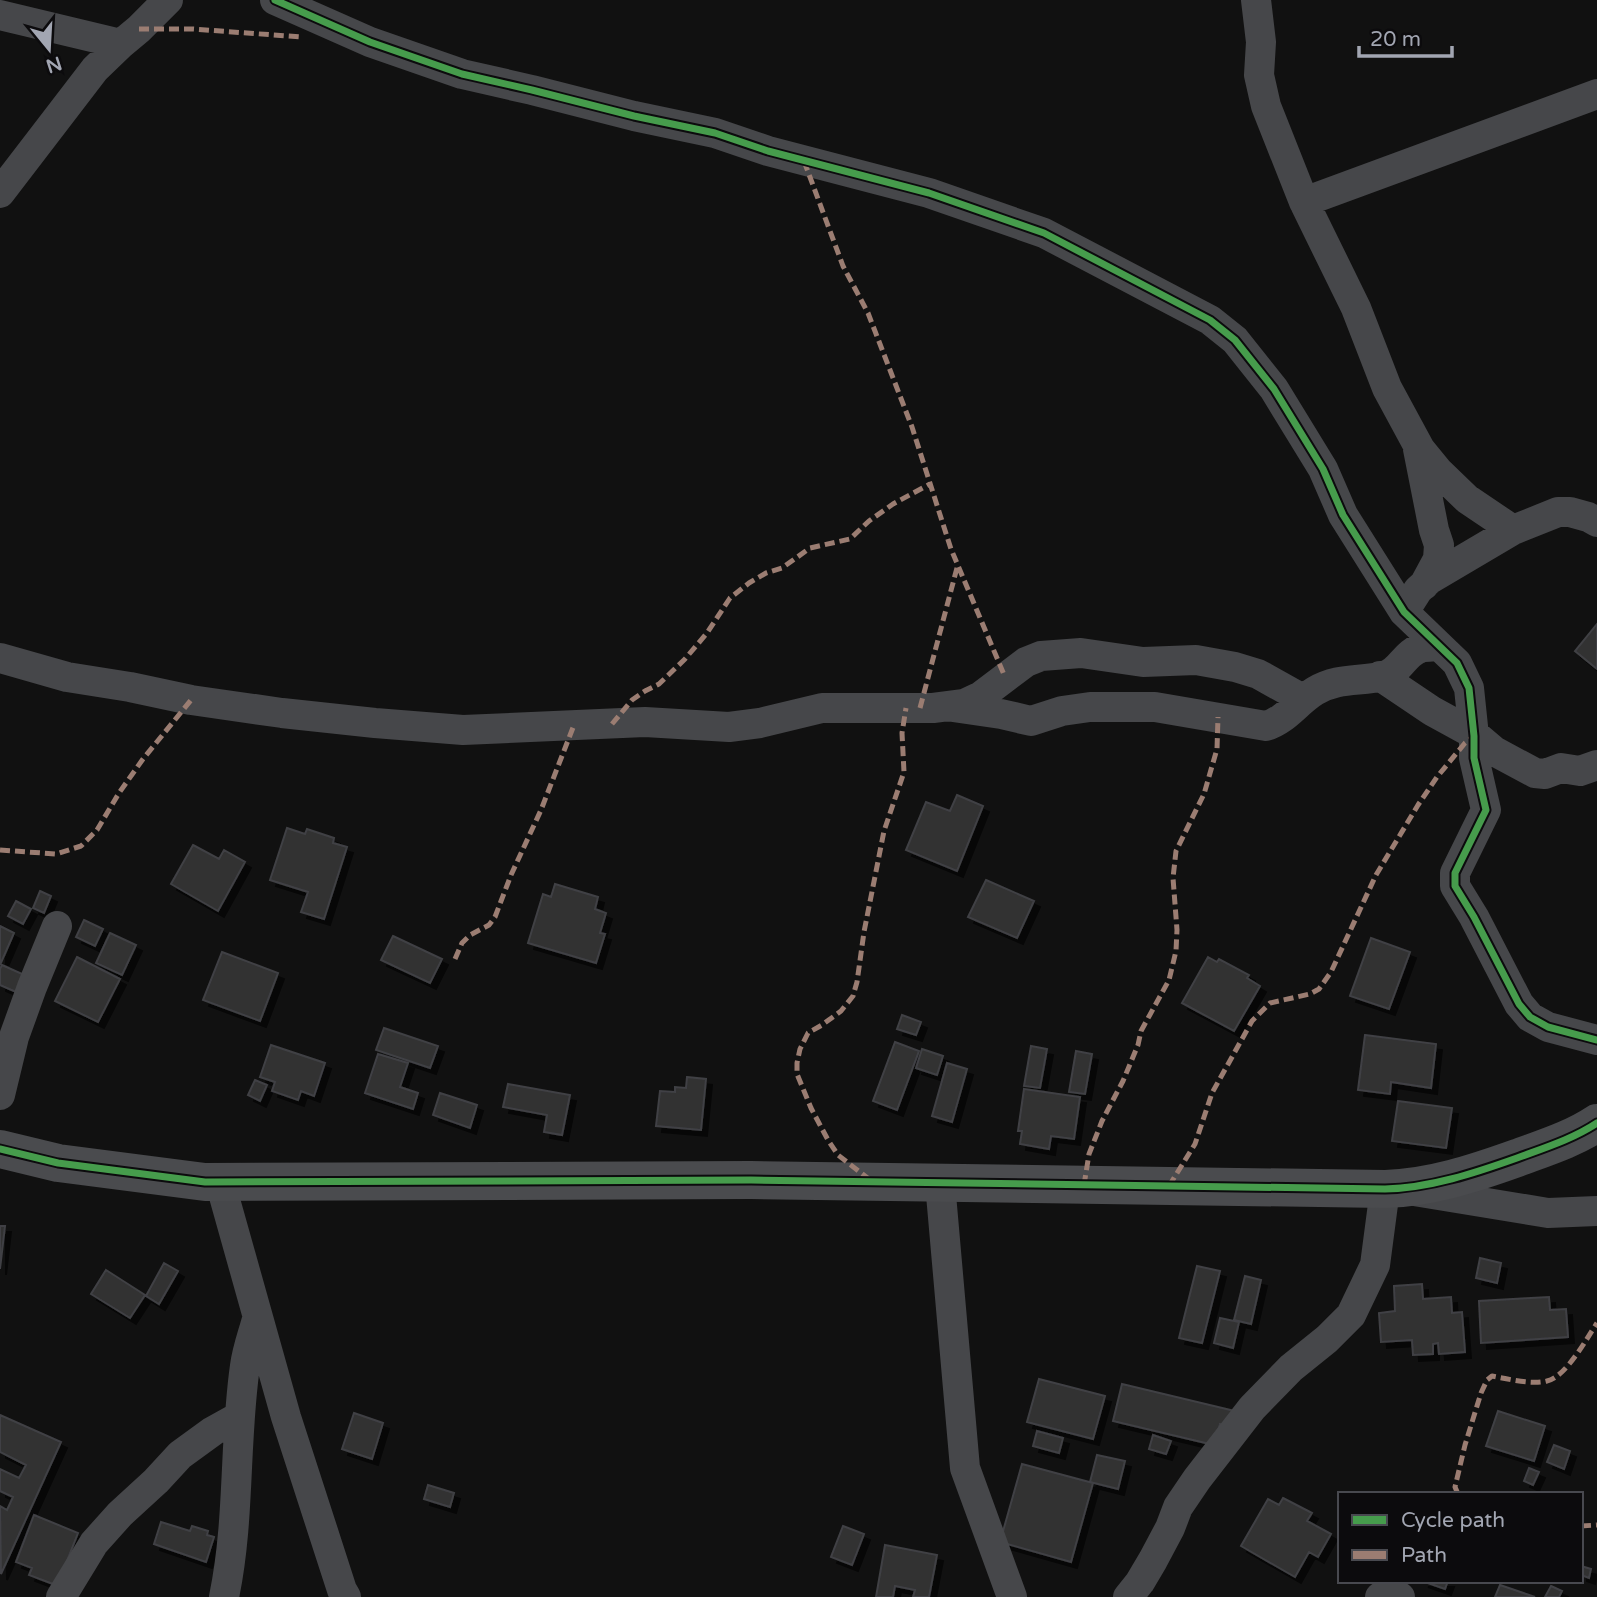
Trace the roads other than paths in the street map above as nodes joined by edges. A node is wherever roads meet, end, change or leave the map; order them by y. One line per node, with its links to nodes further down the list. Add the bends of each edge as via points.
1 (168, 0): 5 (street)
2 (275, 0): 13 (street, via 370,42 462,74 715,133 929,193 1044,233 1210,320 1235,340 1274,388 1323,469 1343,515)
3 (1256, 0): 8 (street, via 1259,75 1266,106)
4 (0, 15): 5 (street)
5 (121, 44): 7 (street, via 95,69)
6 (1597, 94): 8 (street)
7 (0, 193)
8 (1304, 202): 9 (street, via 1356,308 1387,388)
9 (1418, 445): 11 (street, via 1467,499); 12 (street, via 1439,545 1438,559)
10 (1597, 522): 11 (street, via 1588,516 1558,513)
11 (1513, 530): 12 (street)
12 (1424, 585): 13 (street)
13 (1405, 612): 14 (street)
14 (1440, 646): 16 (street, via 1417,649 1393,672); 19 (street, via 1457,663 1469,688)
15 (0, 658): 18 (street, via 67,677 191,700 463,730 645,722 729,727 822,708)
16 (1380, 676): 17 (street, via 1331,684); 19 (street)
17 (1303, 699): 18 (street, via 1279,721 1266,726 1155,707 1090,707 1031,721); 18 (street, via 1235,667 1081,653 1026,662 973,701)
18 (949, 706)
19 (1474, 734): 20 (street, via 1494,751 1535,773 1586,770); 22 (street, via 1475,767 1486,810 1455,873 1455,886 1530,1017 1548,1027)
20 (1597, 765)
21 (57, 926): 23 (street, via 14,1037)
22 (1597, 1040)
23 (0, 1096)
24 (1597, 1123): 28 (street, via 1463,1177)
25 (0, 1149): 26 (street, via 58,1163)
26 (220, 1182): 27 (street); 30 (street)
27 (940, 1183): 28 (street); 35 (street, via 965,1468)
28 (1391, 1189): 29 (street, via 1548,1213); 36 (street, via 1375,1265 1351,1315 1252,1408 1178,1507 1153,1560)
29 (1597, 1210)
30 (257, 1318): 31 (street, via 245,1364); 34 (street)
31 (240, 1416): 32 (street, via 180,1455 120,1514 94,1543); 33 (street)
32 (61, 1597)
33 (224, 1597)
34 (346, 1597)
35 (1012, 1597)
36 (1128, 1597)
37 (1380, 1597): 38 (street)
38 (1400, 1597)

